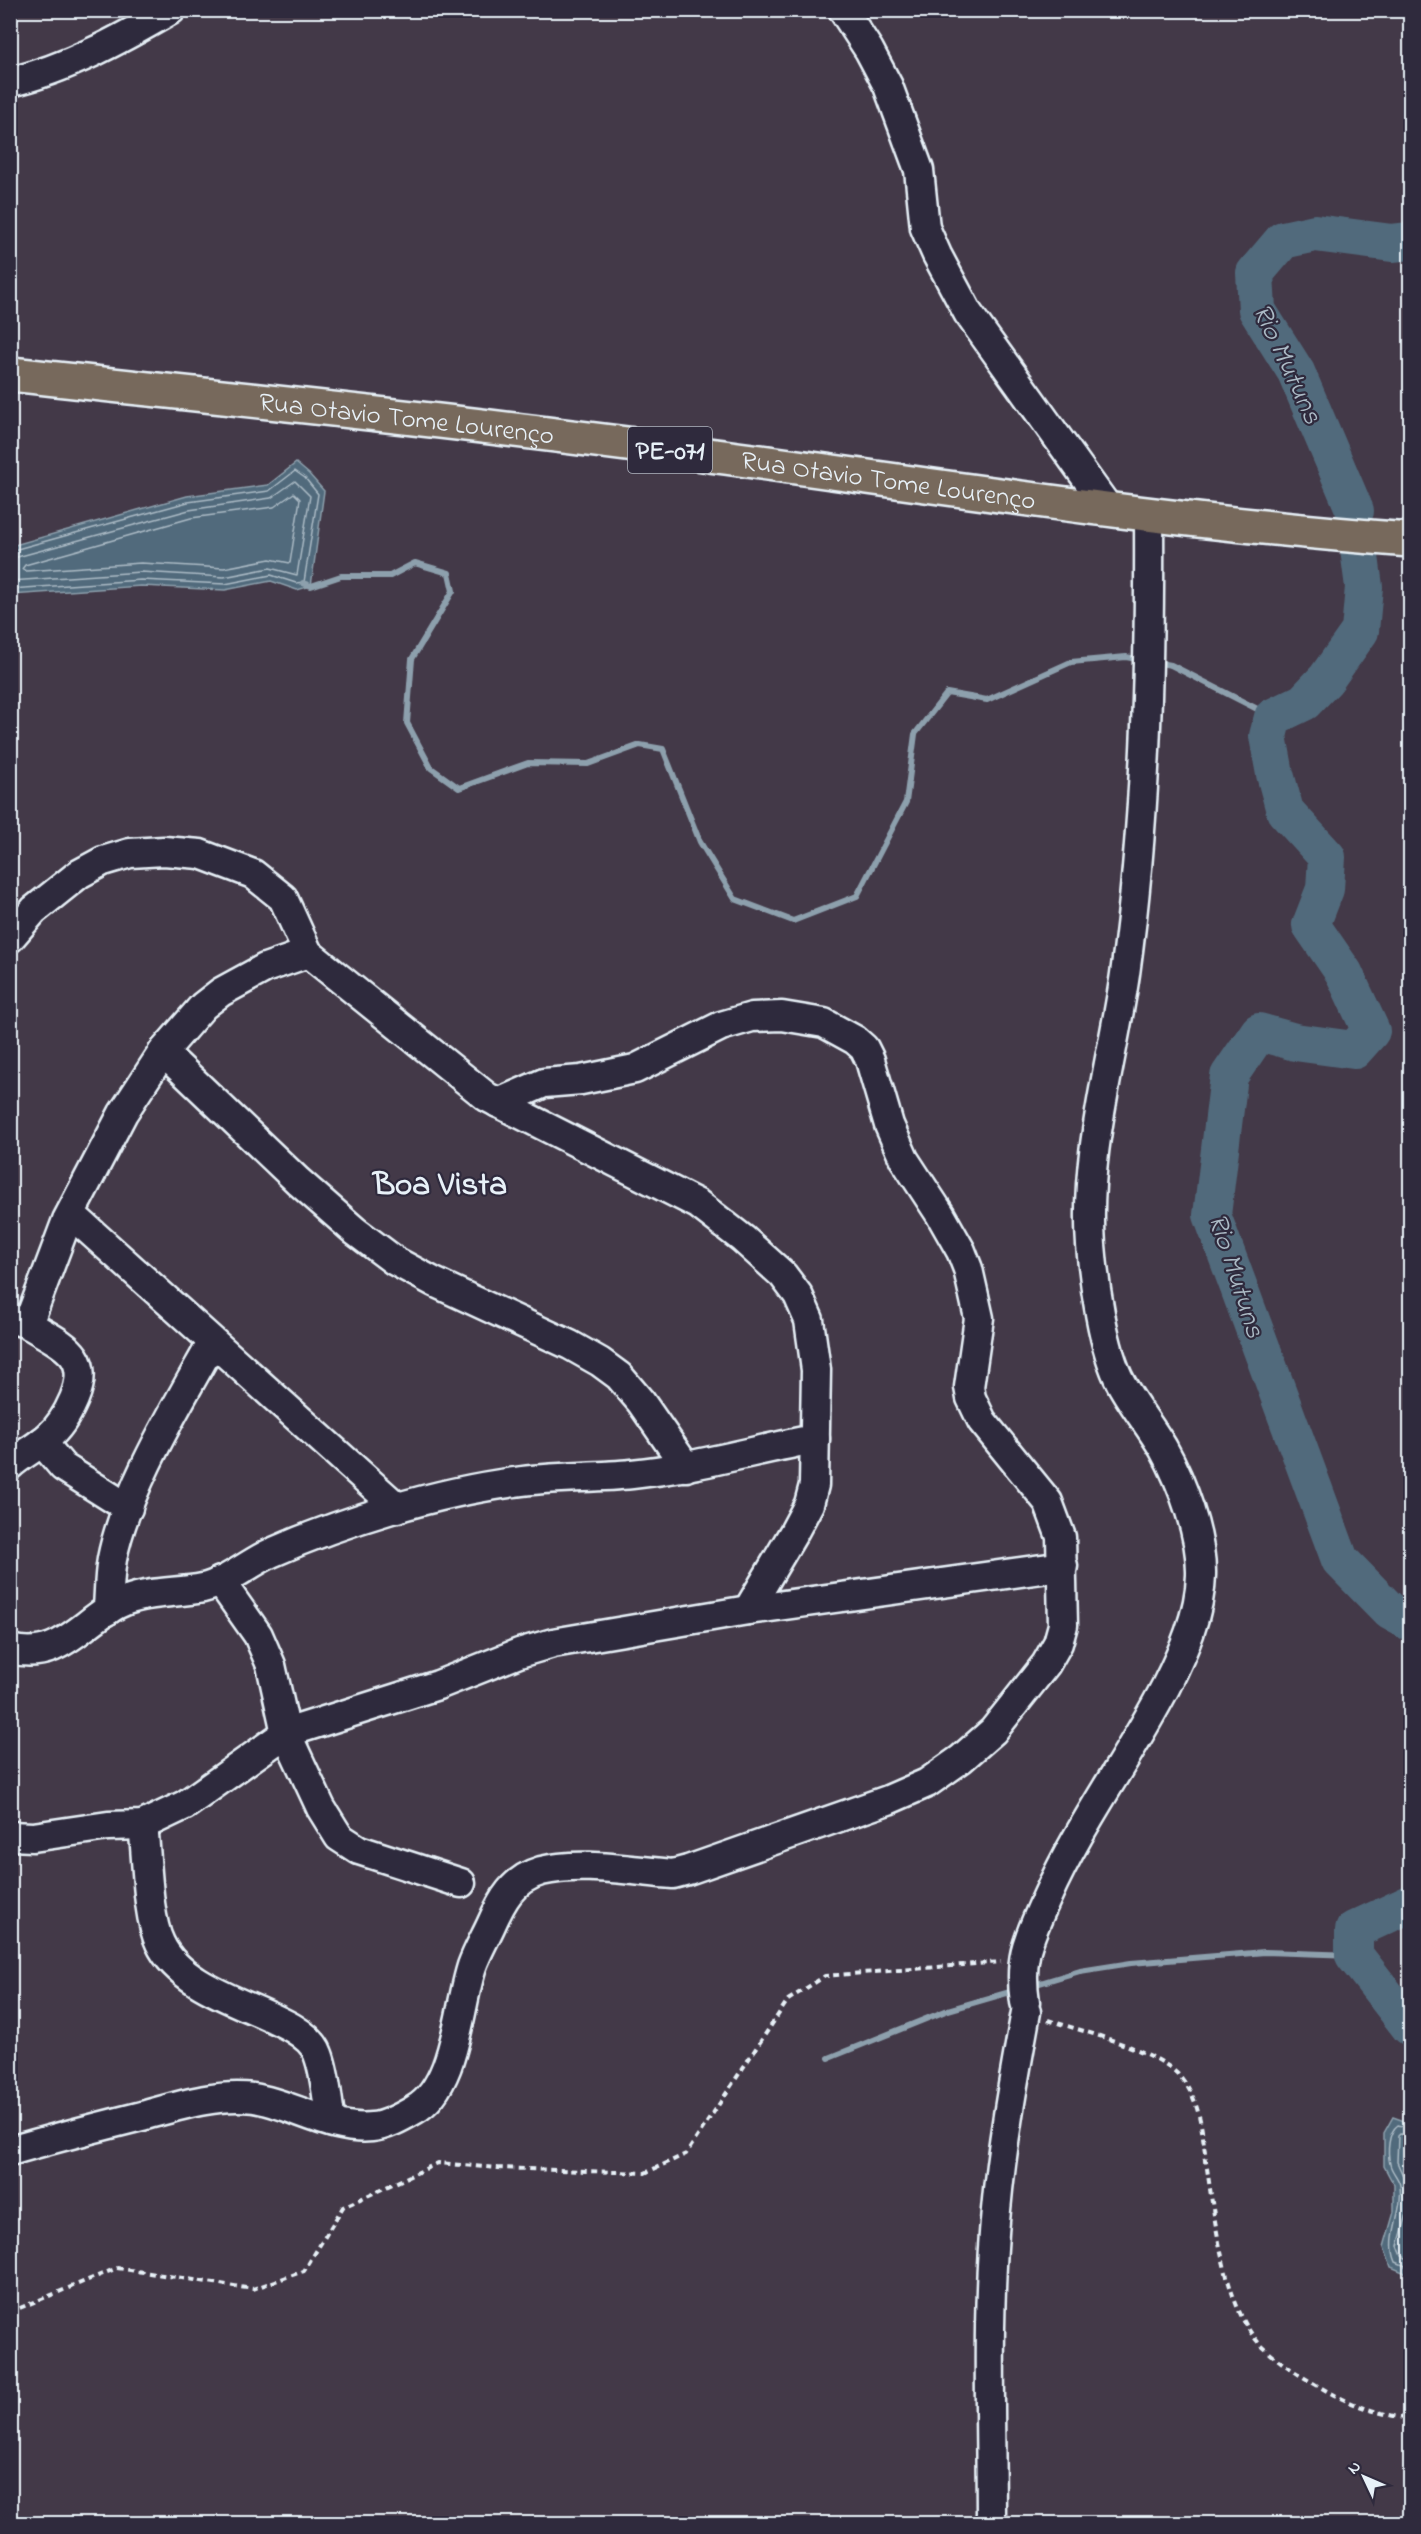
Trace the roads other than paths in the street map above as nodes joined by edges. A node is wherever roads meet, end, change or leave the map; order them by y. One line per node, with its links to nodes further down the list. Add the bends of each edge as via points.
1 (171, 10): 3 (street, via 74,60)
2 (843, 10): 5 (street, via 888,86 919,170 926,228 968,313)
3 (10, 82)
4 (10, 374): 5 (main road, Rua Otavio Tome Lourenço / PE-071, via 637,445)
5 (1108, 508): 6 (main road, Rua Otavio Tome Lourenço / PE-071)
6 (1149, 514): 7 (main road, Rua Otavio Tome Lourenço / PE-071); 32 (street, via 1149,647 1138,849 1125,975 1094,1151 1091,1244 1112,1359 1120,1381 1164,1451 1180,1487 1197,1542 1201,1575 1184,1649 1150,1717 1062,1864 1024,1988 995,2212 990,2333)
7 (1410, 540)
8 (13, 931): 9 (street, via 50,894 103,861 130,853 164,851 200,854 253,874 283,898)
9 (308, 953): 10 (street, via 265,968 221,992 203,1006); 11 (street)
10 (163, 1052): 12 (street, via 123,1113); 18 (street, via 298,1181 395,1261 570,1345 619,1376)
11 (498, 1102): 15 (street, via 698,1204 783,1275 809,1320 816,1371); 21 (street, via 543,1083 635,1069 721,1026 752,1017 782,1016 824,1023 855,1040 870,1060 889,1125 904,1159 945,1223 968,1269 979,1318 970,1368 971,1398 982,1421 1048,1502 1061,1537)
12 (71, 1214): 13 (street); 14 (street)
13 (19, 1321): 16 (street, via 68,1349 81,1376 72,1404)
14 (212, 1343): 19 (street); 20 (street)
15 (815, 1438): 18 (street); 24 (street, via 814,1485 808,1503)
16 (42, 1442): 17 (street); 19 (street, via 70,1473)
17 (10, 1465)
18 (686, 1467): 20 (street, via 517,1481)
19 (128, 1508): 23 (street, via 112,1559)
20 (398, 1508): 22 (street, via 270,1553)
21 (1063, 1566): 24 (street); 30 (street, via 1063,1625 1058,1642 1046,1664 993,1731 961,1759 927,1783 888,1800 688,1870 673,1874 587,1867 543,1870 529,1875 506,1893 497,1911 473,1966 448,2065 428,2100 396,2120 374,2127)
22 (220, 1581): 23 (street, via 126,1600); 26 (street, via 264,1648)
23 (108, 1610): 25 (street, via 48,1650)
24 (748, 1610): 26 (street, via 553,1643 438,1685)
25 (10, 1649)
26 (286, 1732): 27 (street, via 185,1805); 29 (street, via 331,1827 346,1844)
27 (143, 1825): 28 (street); 30 (street, via 153,1923 170,1960 207,1989 306,2037 318,2054)
28 (10, 1836)
29 (461, 1883)
30 (331, 2122): 31 (street, via 270,2101 232,2097 174,2108)
31 (10, 2151)
32 (991, 2523)

